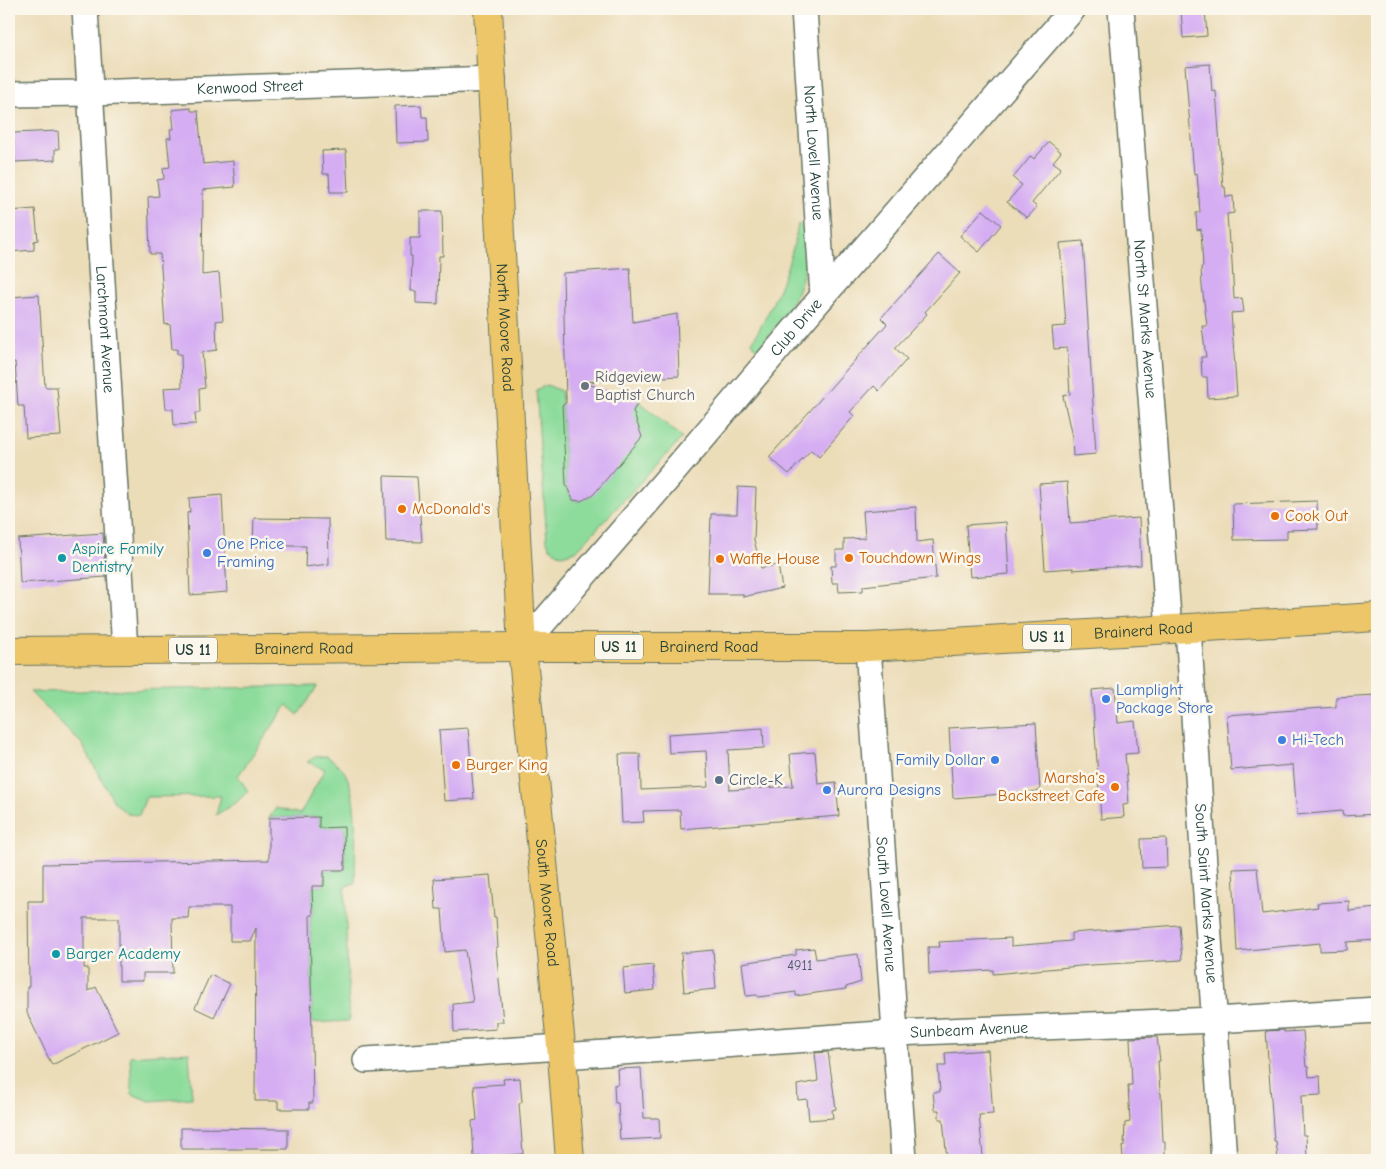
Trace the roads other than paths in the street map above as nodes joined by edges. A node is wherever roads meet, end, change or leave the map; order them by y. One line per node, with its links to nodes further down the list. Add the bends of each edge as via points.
1 (86, 9): 7 (street, Larchmont Avenue)
2 (488, 9): 6 (main road, North Moore Road)
3 (804, 9): 9 (street, North Lovell Avenue)
4 (1073, 9): 9 (street, Club Drive)
5 (1120, 9): 11 (street, North St Marks Avenue)
6 (493, 79): 7 (street, Kenwood Street); 12 (main road, North Moore Road)
7 (91, 93): 8 (street, Kenwood Street); 14 (street, Larchmont Avenue)
8 (9, 94)
9 (822, 296): 12 (street, Club Drive)
10 (1377, 617): 11 (main road, Brainerd Road / US 11)
11 (1179, 629): 13 (main road, Brainerd Road / US 11); 17 (street, South Saint Marks Avenue)
12 (522, 646): 13 (main road, Brainerd Road / US 11); 14 (main road, Brainerd Road / US 11); 19 (main road, South Moore Road)
13 (868, 647): 18 (street, South Lovell Avenue)
14 (125, 650): 15 (main road, Brainerd Road / US 11)
15 (9, 651)
16 (1377, 1010): 17 (street, Sunbeam Avenue)
17 (1215, 1020): 18 (street, Sunbeam Avenue); 23 (street, South Saint Marks Avenue)
18 (896, 1032): 19 (street, Sunbeam Avenue); 22 (street, South Lovell Avenue)
19 (561, 1051): 20 (street, Sunbeam Avenue); 21 (main road, South Moore Road)
20 (366, 1060)
21 (570, 1160)
22 (904, 1160)
23 (1224, 1160)

